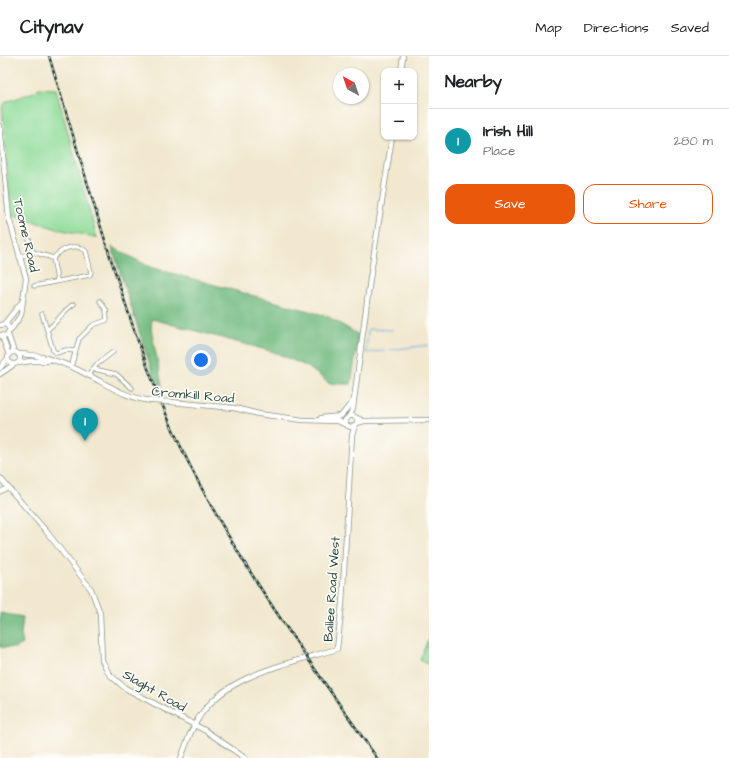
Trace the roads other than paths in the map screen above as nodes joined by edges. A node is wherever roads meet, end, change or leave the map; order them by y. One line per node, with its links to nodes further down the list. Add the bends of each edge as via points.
1 (403, 56): 2 (street)
2 (401, 68)
3 (0, 126): 7 (street, Toome Road, via 9,218)
4 (392, 140): 31 (street)
5 (26, 236): 6 (street)
6 (33, 252): 7 (street); 8 (street)
7 (19, 257): 11 (street, Toome Road, via 26,278)
8 (53, 258): 9 (street); 9 (street, via 64,248 83,249 86,251 91,271 86,276)
9 (57, 280): 10 (street)
10 (34, 286)
11 (23, 301): 15 (street); 17 (street, Toome Road, via 21,315)
12 (100, 301): 19 (street, via 106,310 107,320 92,326 77,342)
13 (74, 304): 16 (street)
14 (42, 314): 16 (street)
15 (2, 324): 17 (street, via 8,326)
16 (47, 330): 19 (street, via 52,350 56,353)
17 (9, 333): 18 (street); 21 (street)
18 (1, 335): 22 (street)
19 (75, 351): 25 (street)
20 (113, 352): 27 (street)
21 (16, 353): 22 (street); 23 (street, Cromkill Road, via 38,356); 24 (street, via 20,360)
22 (8, 357): 24 (street, via 9,362); 26 (street)
23 (55, 362): 24 (street, Cromkill Road); 25 (street, Cromkill Road)
24 (15, 364): 28 (street)
25 (71, 367): 29 (street, Cromkill Road)
26 (0, 368)
27 (94, 369): 29 (street); 30 (street, via 116,374)
28 (0, 374)
29 (89, 375): 34 (street, Cromkill Road, bridge, via 139,400 234,408)
30 (132, 388)
31 (354, 400): 32 (street); 34 (street, via 341,416)
32 (353, 409): 33 (street); 37 (street)
33 (347, 417): 36 (street, Cromkill Road); 37 (street); 38 (street)
34 (308, 420): 36 (street, Cromkill Road)
35 (429, 420): 37 (street)
36 (338, 421): 38 (street, Cromkill Road)
37 (356, 421): 38 (street); 39 (street, Ballee Road West)
38 (347, 426): 39 (street, Ballee Road West)
39 (352, 435): 43 (street, Ballee Road West, via 337,649 271,669 228,688 210,703)
40 (0, 478): 41 (street, Slaght Road)
41 (8, 487): 42 (street); 43 (street, Slaght Road, via 91,589 100,613 102,660 109,674 130,691)
42 (0, 492)
43 (194, 725): 44 (street); 45 (street, Slaght Road)
44 (181, 758)
45 (244, 758)

